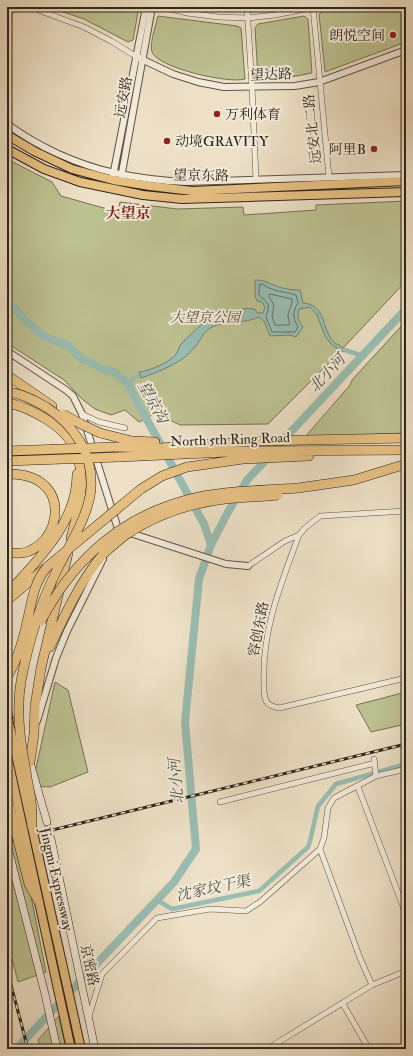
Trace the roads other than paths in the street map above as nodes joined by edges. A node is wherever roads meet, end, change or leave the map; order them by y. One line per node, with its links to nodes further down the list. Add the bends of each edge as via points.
1 (14, 7): 8 (street)
2 (30, 7): 11 (street, via 84,27)
3 (146, 7): 11 (street, 远安路)
4 (152, 7): 11 (street, 远安路)
5 (162, 7): 9 (street, via 218,17)
6 (247, 7): 9 (street)
7 (314, 7): 9 (street); 12 (street, 远安北二路)
8 (7, 17)
9 (248, 18): 13 (street)
10 (406, 50): 12 (street, 望达路)
11 (140, 58): 13 (street, 望达路, via 173,74 198,82 224,87); 19 (street, 远安路)
12 (319, 82): 13 (street, 望达路, via 295,86); 20 (street, 远安北二路)
13 (252, 87): 22 (street)
14 (7, 124): 19 (street, via 27,138)
15 (8, 135): 19 (main road, 望京东路, via 72,169)
16 (7, 149): 25 (main road, 望京东路, via 44,169 80,182)
17 (406, 174): 18 (street)
18 (367, 176): 20 (street); 24 (street)
19 (117, 177): 21 (street, via 186,182); 25 (street, 远安路); 26 (main road, 望京东路, via 150,186 192,191)
20 (329, 177): 22 (street)
21 (222, 180): 22 (street); 26 (street)
22 (256, 180)
23 (406, 181): 24 (main road, 望京东路)
24 (376, 183): 26 (main road, 望京东路)
25 (115, 190): 27 (main road, 望京东路, via 182,199)
26 (207, 190)
27 (406, 192)
28 (7, 351): 32 (street, via 66,390 73,396)
29 (8, 375): 36 (highway, bridge, via 81,424 100,433)
30 (7, 392): 53 (highway, bridge, via 32,399 72,428 87,455 90,469 91,488 84,514 47,592)
31 (7, 402): 35 (highway, via 46,419 63,433)
32 (82, 414): 33 (street, via 99,422); 46 (street)
33 (125, 428)
34 (406, 438): 37 (highway, North 5th Ring Road, via 257,441)
35 (73, 446): 51 (highway, via 77,476 72,503 64,521 39,559); 54 (highway, via 79,456 82,488)
36 (160, 448): 37 (highway); 37 (highway, North 5th Ring Road); 39 (highway, North 5th Ring Road, bridge); 41 (highway, North 5th Ring Road, bridge, via 119,457)
37 (178, 448): 40 (highway, North 5th Ring Road)
38 (406, 450): 40 (highway)
39 (7, 451)
40 (246, 455): 50 (highway, bridge, via 187,466 162,476 141,489)
41 (7, 461)
42 (406, 464): 44 (highway, via 354,480)
43 (7, 474): 48 (highway, via 30,476 46,486 52,494 56,516 45,540 35,548 13,554)
44 (297, 491): 53 (highway, bridge, via 230,492 186,500 133,521 112,535 79,564 50,604); 54 (highway, bridge, via 199,503 151,521 127,534 92,567 62,620)
45 (406, 511): 47 (street, 容创东路, via 320,516)
46 (118, 529): 49 (street, via 222,563); 59 (street, via 66,631)
47 (299, 535): 49 (street); 56 (street, 容创东路, via 276,598 267,636 263,670 267,702 272,707 279,708)
48 (7, 552)
49 (248, 566)
50 (47, 567): 52 (highway, bridge); 55 (highway, bridge, via 35,585 21,645)
51 (7, 594)
52 (7, 600)
53 (28, 653): 68 (highway, bridge, via 21,682 19,714)
54 (41, 668): 59 (highway)
55 (7, 677)
56 (406, 678)
57 (7, 707): 61 (main road)
58 (7, 714): 68 (main road, Jingmi Expressway, bridge)
59 (34, 734): 61 (highway)
60 (7, 755): 72 (main road, Jingmi Expressway, bridge)
61 (30, 762): 67 (main road)
62 (406, 769): 63 (street)
63 (376, 776): 64 (street); 66 (street, via 375,761)
64 (358, 787): 71 (street, via 334,798 328,808); 73 (street)
65 (7, 797): 72 (highway, bridge, via 29,884)
66 (220, 802)
67 (47, 822)
68 (32, 826): 80 (main road, Jingmi Expressway, bridge)
69 (51, 839): 77 (main road, 京密路)
70 (8, 848): 78 (main road)
71 (320, 849): 75 (street); 77 (street, via 260,902 246,911 210,909 157,918 102,974)
72 (38, 900): 79 (main road, Jingmi Expressway, bridge)
73 (406, 914)
74 (406, 971): 75 (street)
75 (372, 985): 76 (street)
76 (345, 1002): 82 (street); 83 (street)
77 (89, 1019): 81 (main road, 京密路)
78 (57, 1049)
79 (71, 1049)
80 (81, 1049)
81 (95, 1049)
82 (267, 1049)
83 (368, 1049)

